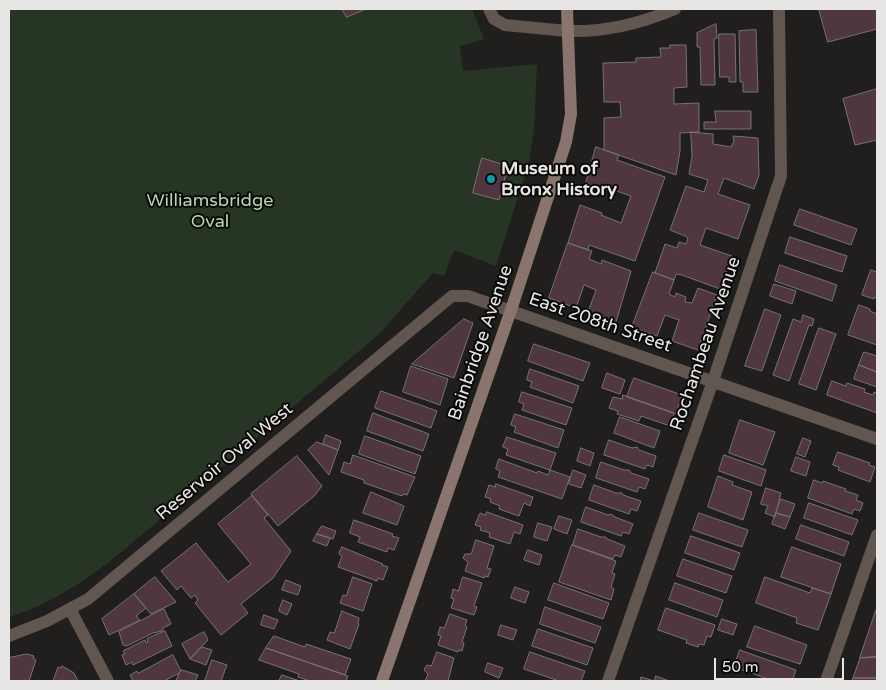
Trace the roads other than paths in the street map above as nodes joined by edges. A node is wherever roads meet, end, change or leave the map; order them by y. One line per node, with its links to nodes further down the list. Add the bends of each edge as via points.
1 (489, 9): 5 (street, via 494,19 504,25)
2 (567, 9): 5 (main road, Bainbridge Avenue)
3 (676, 9): 5 (street, via 607,30)
4 (780, 9): 8 (street, Rochambeau Avenue, via 781,176)
5 (567, 31): 7 (main road, Bainbridge Avenue, via 570,114 566,142)
6 (452, 296): 7 (street, East 208th Street, via 468,296); 11 (street, Reservoir Oval West, via 88,599)
7 (511, 310): 8 (street, East 208th Street); 14 (main road, Bainbridge Avenue)
8 (713, 381): 9 (street, East 208th Street); 15 (street, Rochambeau Avenue)
9 (877, 439)
10 (877, 536): 16 (street)
11 (70, 609): 12 (street, Reservoir Oval West); 13 (street)
12 (9, 636)
13 (108, 681)
14 (382, 681)
15 (608, 681)
16 (826, 681)

